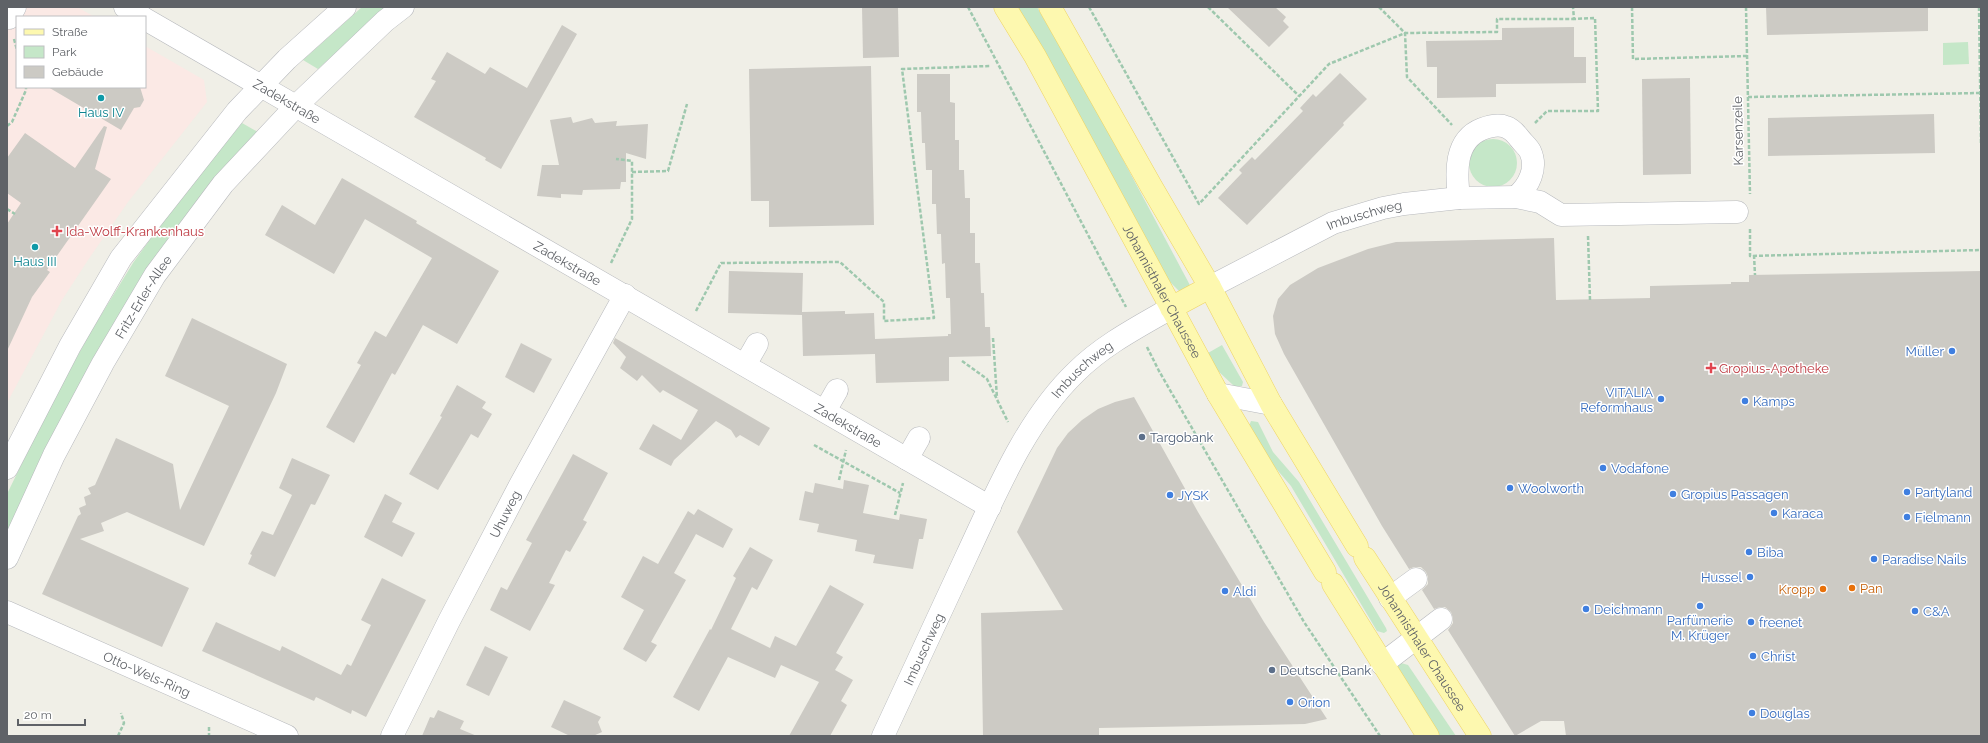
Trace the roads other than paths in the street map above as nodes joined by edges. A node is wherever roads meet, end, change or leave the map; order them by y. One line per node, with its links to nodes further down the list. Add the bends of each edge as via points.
1 (16, 7): 7 (street, via 9,18)
2 (125, 7): 8 (street)
3 (345, 7): 10 (street)
4 (403, 7): 11 (street, Fritz-Erler-Allee)
5 (1005, 7): 17 (main road, Johannisthaler Chaussee, via 1035,56)
6 (1050, 7): 15 (main road, Johannisthaler Chaussee)
7 (7, 16)
8 (140, 16)
9 (146, 20): 10 (street, Zadekstraße)
10 (260, 86): 11 (street, Zadekstraße); 26 (street, via 232,117 121,258 70,346)
11 (297, 105): 16 (street, Zadekstraße); 28 (street, Fritz-Erler-Allee, via 223,184 155,275 103,363 58,449)
12 (1516, 197): 13 (street, Imbuschweg); 13 (street, via 1525,189 1533,170 1530,150 1507,127 1496,126 1477,131 1466,141 1456,167); 14 (street, Imbuschweg, via 1540,202 1560,215)
13 (1459, 198): 15 (street, Imbuschweg, via 1383,208 1333,223)
14 (1745, 212)
15 (1210, 287): 17 (main road, Imbuschweg); 22 (main road, Johannisthaler Chaussee)
16 (625, 295): 19 (street, Zadekstraße); 36 (street, Uhuweg, via 520,485)
17 (1171, 308): 21 (main road, Johannisthaler Chaussee); 27 (street, Imbuschweg, via 1110,344 1076,372 1045,408 1016,454)
18 (756, 344): 19 (street)
19 (745, 365): 23 (street, Zadekstraße)
20 (837, 390): 23 (street)
21 (1218, 394): 22 (street); 34 (main road, Johannisthaler Chaussee)
22 (1271, 404): 30 (main road, Johannisthaler Chaussee)
23 (825, 411): 25 (street, Zadekstraße)
24 (919, 438): 25 (street)
25 (907, 459): 27 (street, Zadekstraße)
26 (7, 468)
27 (990, 507): 37 (street, Imbuschweg)
28 (7, 558)
29 (1416, 579): 30 (street)
30 (1390, 598): 33 (main road, Johannisthaler Chaussee)
31 (7, 612): 35 (street, Otto-Wels-Ring)
32 (1441, 620): 33 (street)
33 (1416, 638): 34 (street); 39 (main road, Johannisthaler Chaussee)
34 (1382, 664): 38 (main road, Johannisthaler Chaussee)
35 (287, 736)
36 (392, 736)
37 (883, 736)
38 (1428, 736)
39 (1480, 736)

